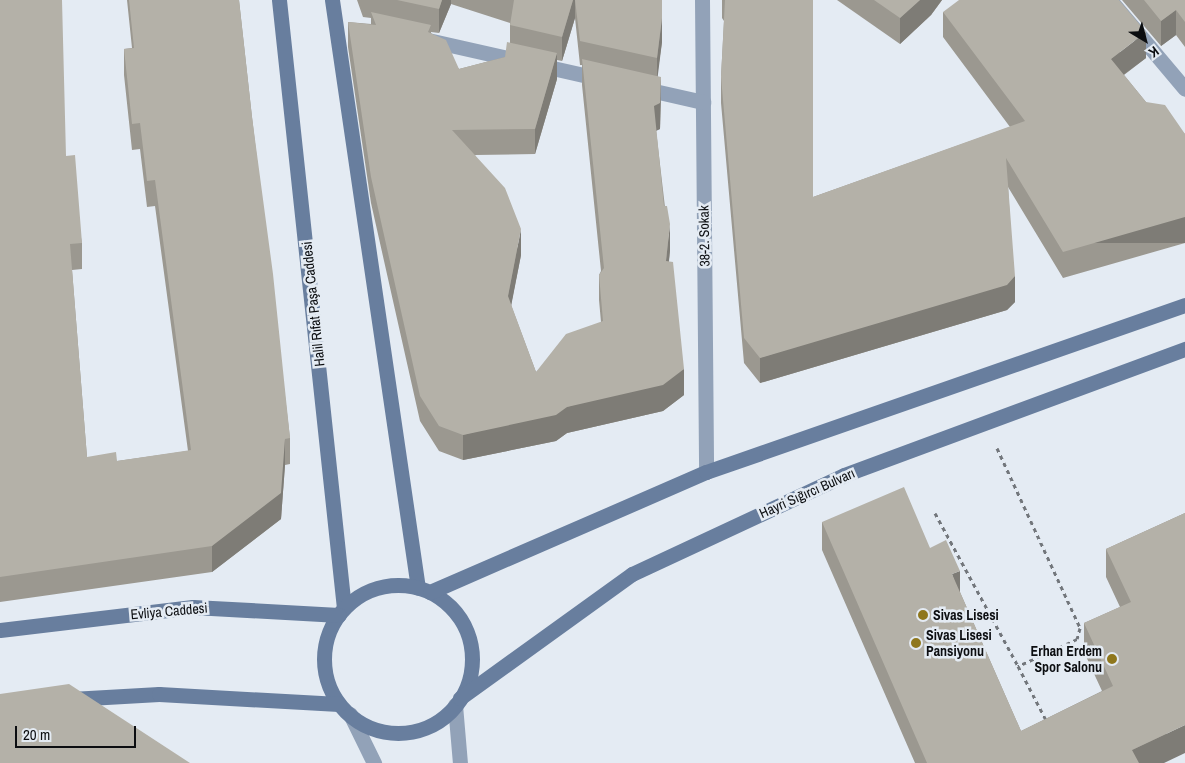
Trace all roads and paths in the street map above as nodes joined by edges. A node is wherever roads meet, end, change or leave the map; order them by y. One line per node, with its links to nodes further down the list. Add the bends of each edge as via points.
1 (279, 0): 16 (main road, Halil Rıfat Paşa Caddesi)
2 (332, 0): 5 (main road)
3 (702, 0): 9 (street, 38-2. Sokak)
4 (1110, 0): 8 (street)
5 (335, 20): 6 (street); 15 (main road)
6 (354, 24)
7 (412, 37): 9 (street)
8 (1185, 89)
9 (703, 102): 13 (street, 38-2. Sokak)
10 (1185, 305): 13 (main road)
11 (1185, 349): 12 (main road, Hayri Sığırcı Bulvarı)
12 (985, 423): 18 (path, via 1080,628 1077,639); 20 (main road, Hayri Sığırcı Bulvarı, via 844,475 632,574)
13 (706, 472): 15 (main road)
14 (935, 513): 18 (path)
15 (424, 590): 16 (main road, via 384,586 356,598); 20 (main road, via 449,605 467,631 471,666)
16 (341, 612): 17 (main road, Evliya Caddesi, via 193,606); 21 (main road, via 326,640 324,657 328,682)
17 (0, 630)
18 (1018, 666): 22 (path)
19 (60, 700): 21 (main road, via 159,694)
20 (457, 701): 21 (main road, via 431,725 408,732 378,730); 24 (street)
21 (344, 709): 23 (street)
22 (1048, 724)
23 (374, 763)
24 (460, 763)

